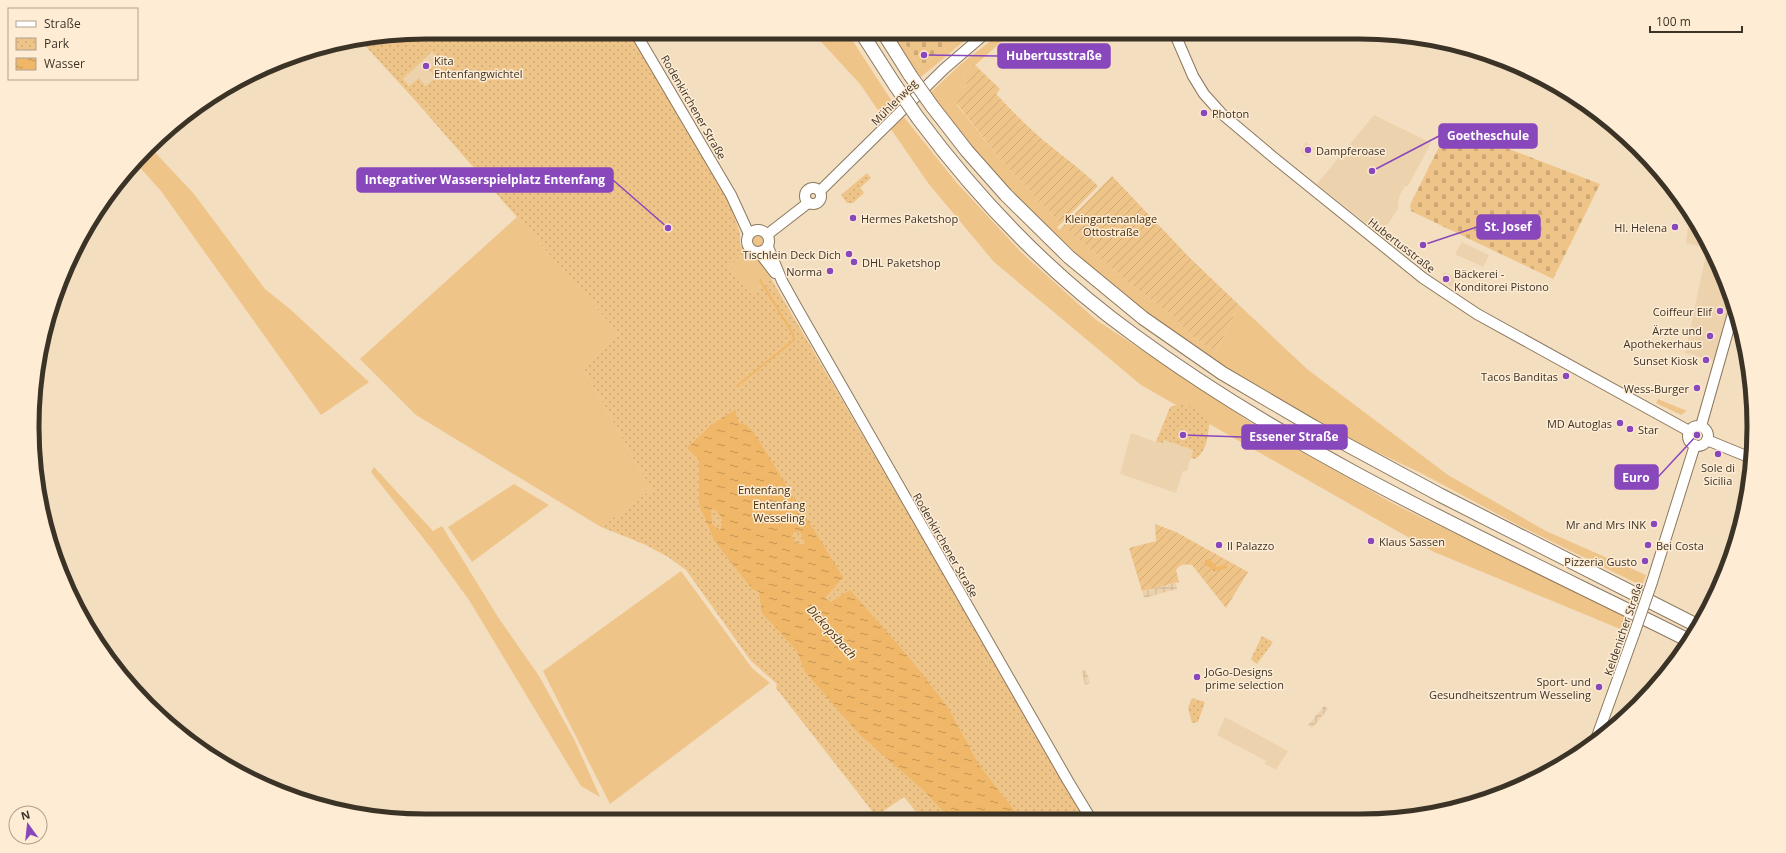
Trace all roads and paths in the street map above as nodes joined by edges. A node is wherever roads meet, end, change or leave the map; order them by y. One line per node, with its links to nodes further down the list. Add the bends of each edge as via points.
1 (639, 39): 6 (street, Rodenkirchener Straße)
2 (865, 39): 16 (highway, bridge, via 918,118 953,165 992,209 1058,273 1132,334 1216,392 1307,446 1424,508)
3 (887, 39): 15 (highway, bridge, via 932,106 967,152 1006,195 1069,258 1143,318 1222,373 1314,427 1433,492)
4 (979, 39): 7 (street, Mühlenweg, via 944,69 820,191 815,188 808,190 805,197 808,202)
5 (1177, 39): 11 (street, Hubertusstraße, via 1196,82 1222,114 1423,278 1477,314)
6 (753, 232): 7 (street, via 764,231); 8 (street, Rodenkirchener Straße, via 747,238 749,248)
7 (768, 234): 8 (street, via 770,240)
8 (763, 250): 18 (street, Rodenkirchener Straße)
9 (1732, 319): 10 (street)
10 (1701, 426): 11 (street, via 1694,426); 12 (street, via 1706,430)
11 (1688, 431): 13 (street, via 1688,438)
12 (1707, 440): 13 (street, via 1702,445); 14 (street)
13 (1695, 445): 17 (street, Keldenicher Straße, bridge, via 1652,582)
14 (1746, 456)
15 (1693, 623)
16 (1684, 638)
17 (1599, 731)
18 (1088, 814)

